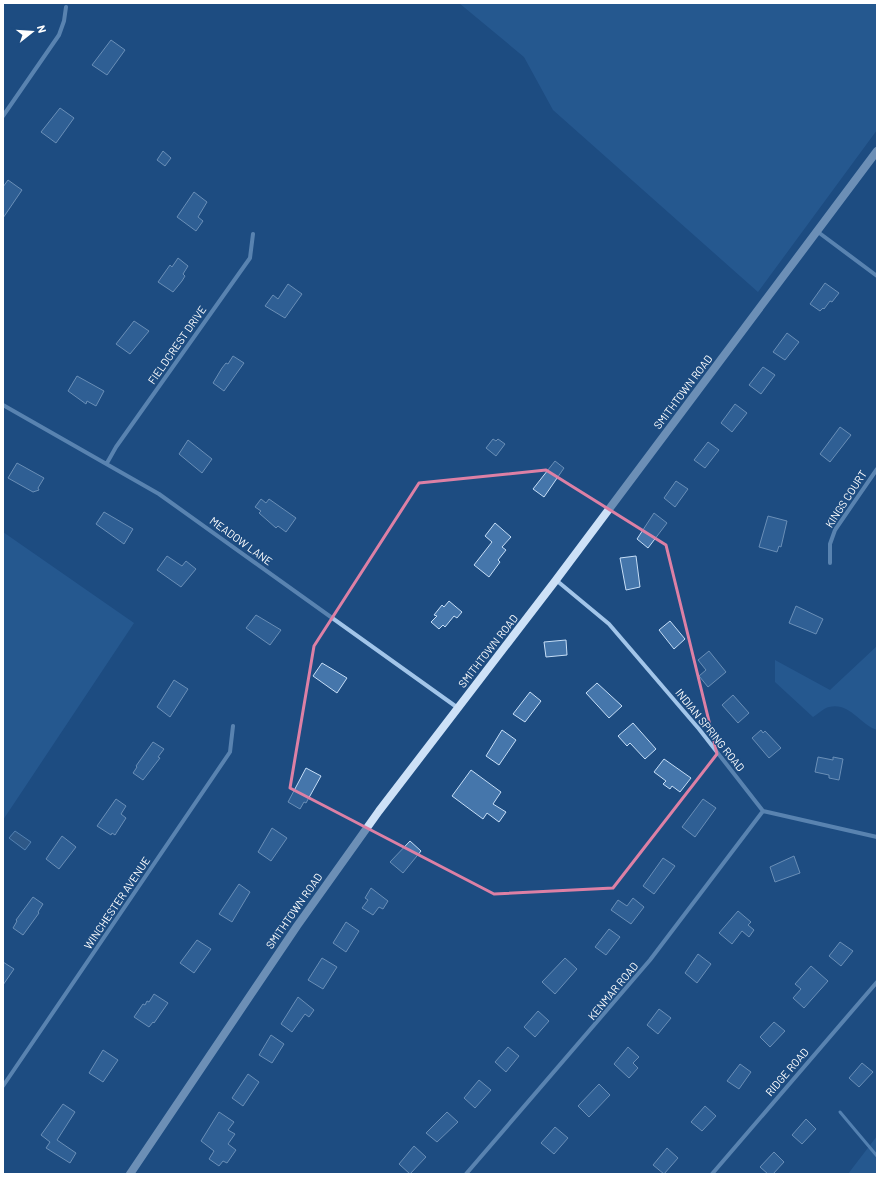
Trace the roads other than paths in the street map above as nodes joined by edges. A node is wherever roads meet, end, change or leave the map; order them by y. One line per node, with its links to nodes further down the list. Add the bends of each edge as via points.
1 (66, 7): 2 (street, via 59,35)
2 (3, 116)
3 (877, 151): 4 (street, SMITHTOWN ROAD)
4 (818, 232): 6 (street); 11 (street, SMITHTOWN ROAD)
5 (253, 234): 8 (street, FIELDCREST DRIVE, via 250,258 116,447)
6 (877, 276)
7 (3, 405): 8 (street, MEADOW LANE)
8 (107, 464): 12 (street, MEADOW LANE, via 178,507)
9 (877, 469): 10 (street, KINGS COURT, via 835,530 830,544)
10 (830, 563)
11 (556, 580): 12 (street, SMITHTOWN ROAD); 14 (street, INDIAN SPRING ROAD, via 609,624 699,729)
12 (458, 708): 18 (street, SMITHTOWN ROAD, via 379,811 297,926)
13 (233, 726): 17 (street, WINCHESTER AVENUE, via 230,752)
14 (763, 812): 15 (street); 19 (street, KENMAR ROAD, via 650,960)
15 (877, 836)
16 (877, 982): 20 (street, RIDGE ROAD)
17 (3, 1086)
18 (130, 1174)
19 (466, 1174)
20 (712, 1174)

